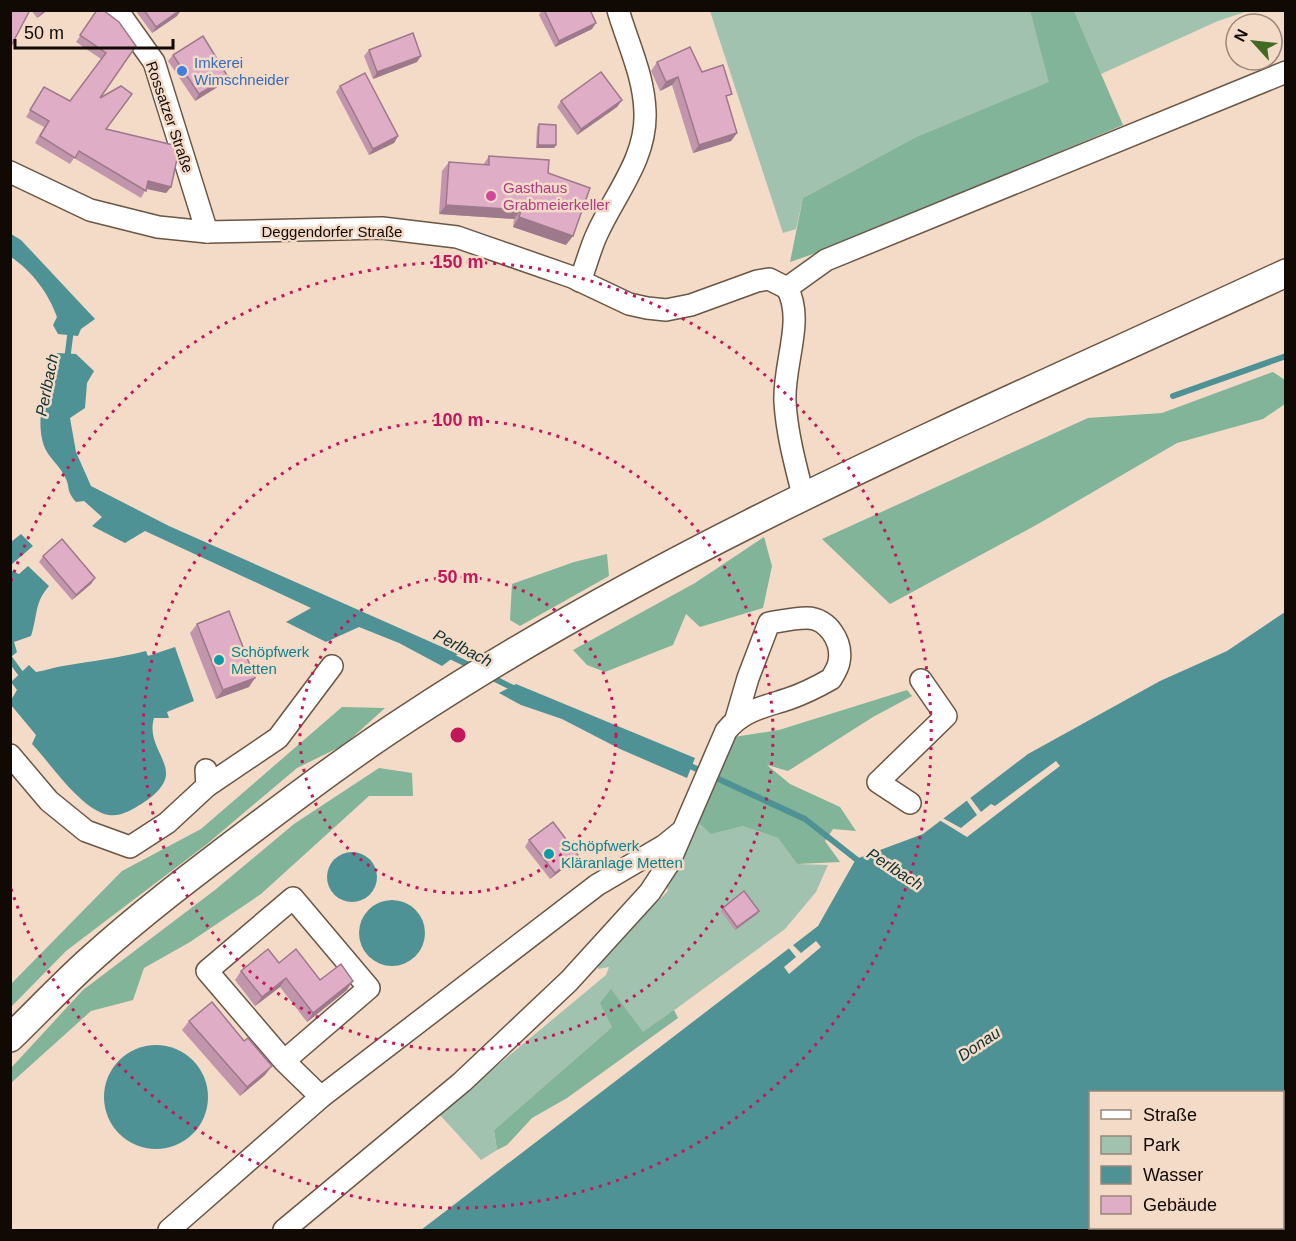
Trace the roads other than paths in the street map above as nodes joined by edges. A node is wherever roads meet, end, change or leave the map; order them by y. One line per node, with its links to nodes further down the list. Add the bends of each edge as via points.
1 (117, 10): 5 (street, Rossatzer Straße, via 154,62)
2 (618, 10): 7 (street, via 640,74 645,113 641,147 627,182 597,234)
3 (1286, 72): 8 (street, via 826,260)
4 (10, 172): 5 (street, Deggendorfer Straße, via 91,211)
5 (207, 232): 7 (street, Deggendorfer Straße, via 382,228 458,237)
6 (1286, 273): 9 (main road)
7 (580, 281): 8 (street, Deggendorfer Straße, via 628,304 666,310 757,281 770,279)
8 (788, 288): 9 (street, via 796,312 784,380 785,404)
9 (804, 499): 16 (main road, via 700,549 543,636 409,717 202,868 92,958)
10 (332, 666): 13 (street, via 278,738 207,778 167,823 130,847 86,831 49,801)
11 (921, 680): 14 (street, via 946,716 878,782)
12 (731, 725): 12 (street, via 758,707 831,679 839,661 839,644 833,631 809,618 769,623); 15 (street)
13 (10, 755)
14 (910, 803)
15 (686, 828): 18 (street, via 597,885); 20 (street, via 650,892 568,981 462,1082)
16 (10, 1038)
17 (284, 1061): 17 (street, via 207,971 293,898 369,988); 18 (street)
18 (321, 1097): 19 (street)
19 (169, 1230)
20 (284, 1230)

